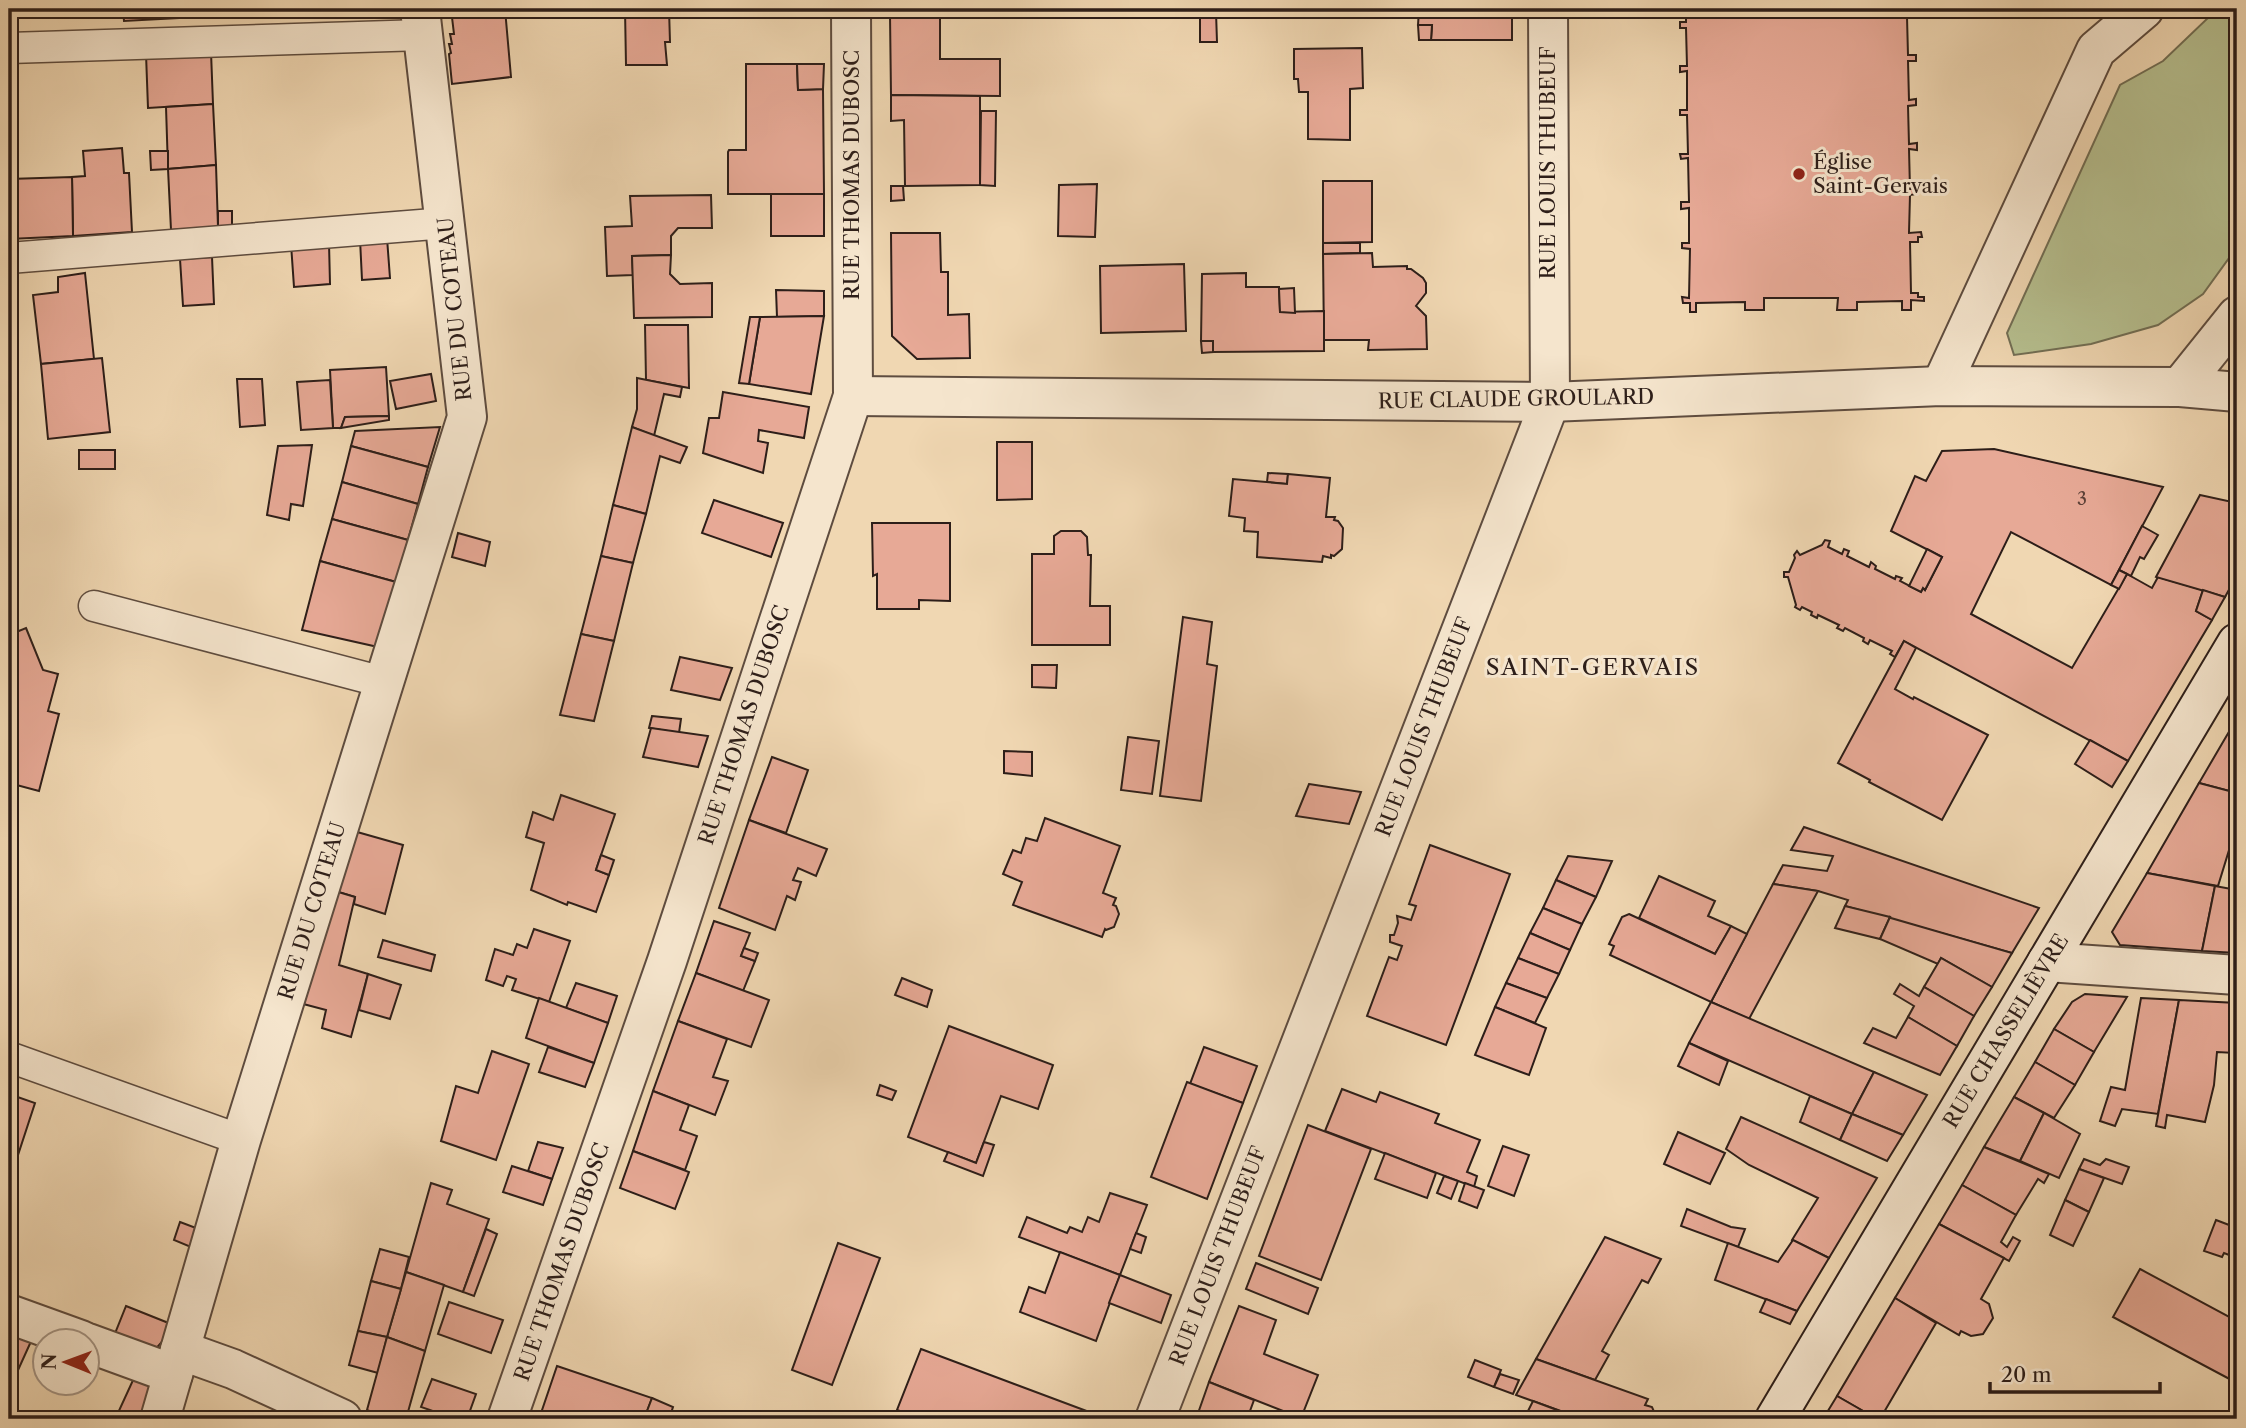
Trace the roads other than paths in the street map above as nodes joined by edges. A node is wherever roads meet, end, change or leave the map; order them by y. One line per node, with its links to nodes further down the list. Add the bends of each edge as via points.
1 (851, 9): 12 (street, RUE THOMAS DUBOSC)
2 (1548, 9): 13 (street, RUE LOUIS THUBEUF)
3 (2144, 9): 9 (street, via 2096,50)
4 (421, 22): 5 (lane); 6 (street, RUE DU COTEAU)
5 (9, 48)
6 (446, 223): 7 (lane); 16 (street, RUE DU COTEAU, via 467,417)
7 (9, 258)
8 (2237, 316): 10 (street)
9 (1941, 387): 10 (street, RUE CLAUDE GROULARD); 13 (street, RUE CLAUDE GROULARD)
10 (2180, 387): 11 (street, RUE CLAUDE GROULARD)
11 (2237, 392)
12 (853, 396): 13 (street, RUE CLAUDE GROULARD); 27 (street, RUE THOMAS DUBOSC, via 667,961)
13 (1550, 402): 28 (street, RUE LOUIS THUBEUF)
14 (94, 606): 16 (lane)
15 (2237, 643): 17 (street, RUE CHASSELIÈVRE)
16 (383, 682): 20 (street, RUE DU COTEAU)
17 (2047, 962): 18 (street); 29 (street, RUE CHASSELIÈVRE)
18 (2237, 975)
19 (9, 1057): 20 (lane)
20 (241, 1140): 24 (street, RUE DU COTEAU)
21 (9, 1314): 22 (street)
22 (42, 1326)
23 (102, 1346): 24 (street)
24 (176, 1362): 25 (street, RUE DU COTEAU); 26 (street, via 233,1369)
25 (160, 1419)
26 (342, 1419)
27 (507, 1419)
28 (1154, 1419)
29 (1775, 1419)

